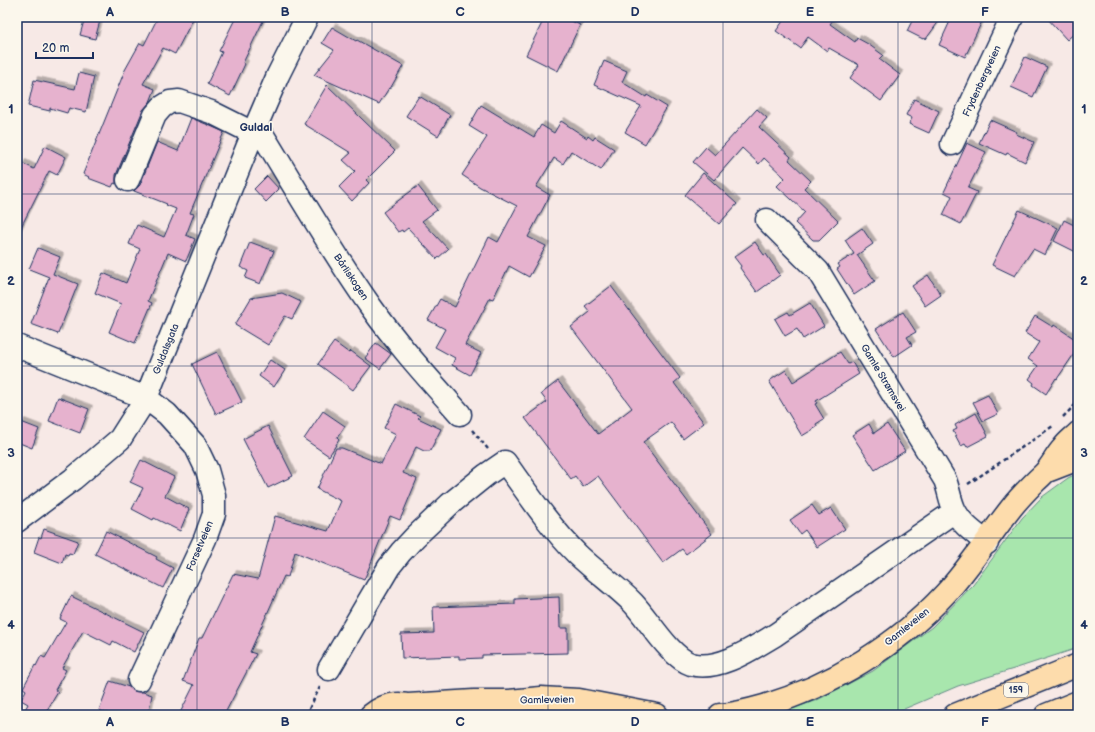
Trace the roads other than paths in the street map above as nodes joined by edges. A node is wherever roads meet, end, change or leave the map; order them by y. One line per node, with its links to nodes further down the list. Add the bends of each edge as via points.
1 (307, 17): 3 (street, Guldalsgata, via 278,75)
2 (1012, 17): 4 (street, Frydenbergveien)
3 (254, 132): 5 (street, via 211,112 179,101 170,102 155,115); 8 (street, Guldalsgata); 9 (street, Bårliskogen, via 264,137 340,262 372,308 407,354)
4 (952, 144)
5 (128, 180)
6 (766, 220): 13 (street, Gamle Strømsvei, via 818,271 945,480)
7 (17, 346): 8 (street, Forsetveien)
8 (146, 398): 14 (street, Guldalsgata, via 120,438 73,479); 18 (street, Forsetveien, via 167,414 195,445 207,470 214,495 214,514 205,539)
9 (460, 414)
10 (1078, 433): 12 (main road, Gamleveien, via 1062,448)
11 (1078, 459): 12 (main road, Gamleveien)
12 (1047, 471): 15 (main road, Gamleveien, via 1023,494)
13 (955, 511): 15 (street, Gamle Strømsvei, via 966,526); 17 (street, via 754,648 725,661 692,664 677,656 634,604 578,554 538,508 505,462 450,504 401,552 385,573)
14 (17, 521)
15 (987, 543): 25 (main road, Gamleveien, via 945,594 900,635 879,650 805,691 758,708)
16 (1078, 665): 26 (main road, 159)
17 (329, 669)
18 (139, 680)
19 (508, 701): 21 (main road, Gamleveien, via 474,701); 23 (main road, Gamleveien); 24 (main road, Gamleveien, via 541,698 580,700)
20 (1078, 702): 27 (main road)
21 (416, 710): 22 (main road, Gamleveien, via 398,704 388,705)
22 (371, 715)
23 (481, 715)
24 (657, 715)
25 (720, 715)
26 (955, 715)
27 (1046, 715)

